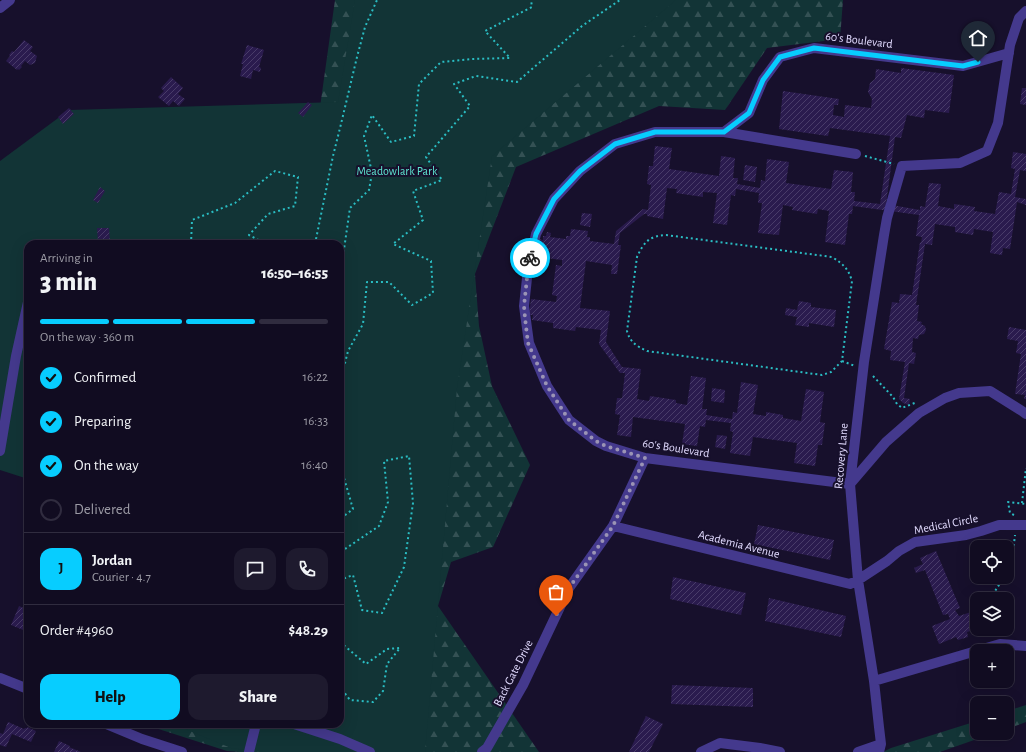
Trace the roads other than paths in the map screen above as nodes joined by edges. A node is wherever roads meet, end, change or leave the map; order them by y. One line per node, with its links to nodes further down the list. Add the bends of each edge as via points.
1 (10, 0): 2 (street)
2 (0, 8)
3 (1026, 11): 4 (street, via 1020,18)
4 (1008, 53): 5 (street, 60's Boulevard, via 963,66 814,48 780,57 763,80 749,113); 11 (street, Recovery Lane, via 998,123 987,151 960,163 902,166 883,241 863,370)
5 (724, 132): 6 (street); 10 (street, 60's Boulevard, via 655,132 615,144 580,171 554,199 536,234 528,269 524,306 528,343 547,386 569,420 596,441)
6 (856, 154)
7 (24, 320): 9 (street)
8 (1026, 414): 11 (street, via 990,391 959,393 945,398 919,413 886,442)
9 (0, 451)
10 (645, 458): 11 (street, 60's Boulevard); 13 (street, Back Gate Drive)
11 (850, 484): 14 (street, Recovery Lane)
12 (1022, 521): 14 (street, Medical Circle, via 966,535 915,542)
13 (613, 526): 14 (street, Academia Avenue, via 850,584); 26 (street, Back Gate Drive, via 569,588 523,685 487,748)
14 (858, 580): 17 (street, Recovery Lane)
15 (1026, 646): 17 (street, via 1000,644)
16 (0, 678): 18 (street)
17 (874, 681): 22 (street, Recovery Lane)
18 (24, 687)
19 (116, 728): 23 (street)
20 (255, 728): 24 (street)
21 (306, 728): 25 (street)
22 (880, 748): 29 (street)
23 (182, 752)
24 (249, 752)
25 (370, 752)
26 (482, 752)
27 (701, 752): 28 (street, via 720,743)
28 (780, 752)
29 (858, 752)

